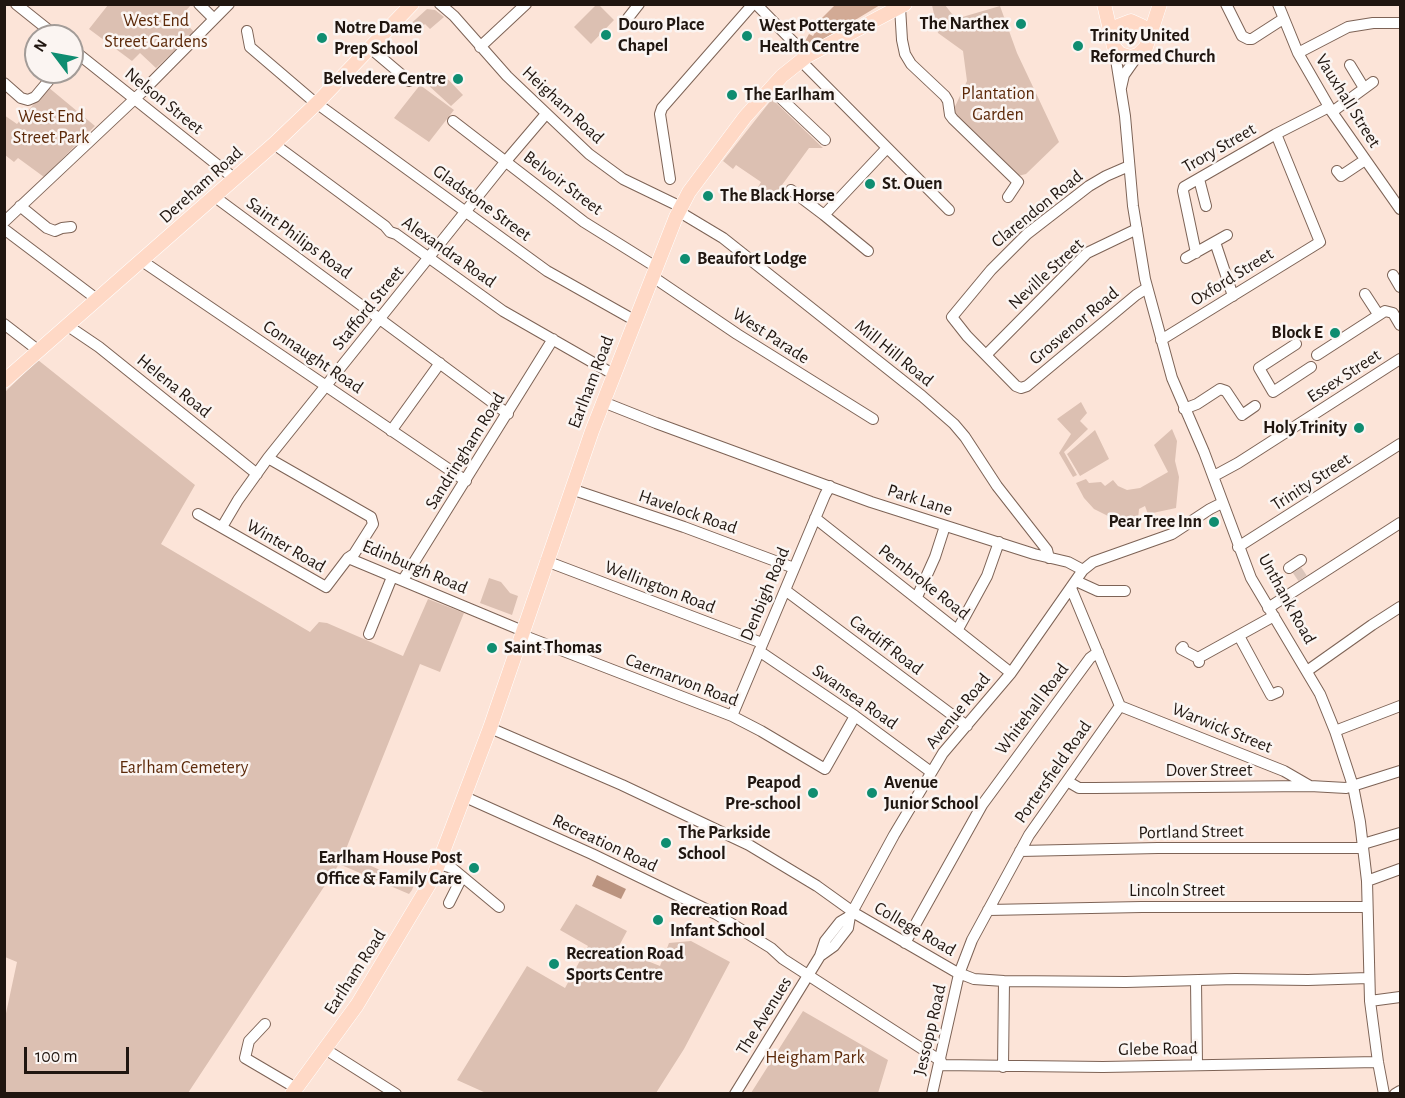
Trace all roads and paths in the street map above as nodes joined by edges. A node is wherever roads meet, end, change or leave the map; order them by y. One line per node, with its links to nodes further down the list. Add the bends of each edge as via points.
1 (16, 4): 20 (street)
2 (199, 4): 16 (street)
3 (229, 4): 16 (street)
4 (412, 4): 25 (main road, Dereham Road)
5 (440, 4): 24 (street, Heigham Road)
6 (526, 4): 24 (street)
7 (639, 4): 15 (street)
8 (755, 4): 29 (street); 50 (street, via 662,108)
9 (1105, 4): 18 (main road, Unthank Road, via 1113,15); 23 (main road, Unthank Road)
10 (1152, 4): 18 (main road, via 1143,16)
11 (1160, 4): 22 (main road)
12 (1226, 4): 17 (street, via 1238,30 1248,39)
13 (1278, 4): 17 (street, Vauxhall Street)
14 (902, 6): 29 (main road, Earlham Road); 53 (street, via 905,54 945,96 953,119 1022,182)
15 (628, 18)
16 (214, 19): 36 (street)
17 (1283, 20): 26 (street, Vauxhall Street)
18 (1129, 22): 22 (main road, via 1142,26); 23 (main road, via 1118,26)
19 (1401, 23): 26 (street, via 1348,27)
20 (41, 24)
21 (250, 35): 37 (street, Gladstone Street, via 250,47)
22 (1148, 39): 27 (main road)
23 (1113, 43): 27 (main road, via 1124,56); 35 (street, Unthank Road)
24 (480, 47): 39 (street, Heigham Road)
25 (369, 48): 31 (street); 37 (main road, Dereham Road)
26 (1298, 53): 38 (street, Vauxhall Street)
27 (1138, 56): 35 (street, via 1124,75)
28 (84, 59): 36 (street, Nelson Street)
29 (804, 59): 34 (main road, Earlham Road); 44 (street)
30 (1350, 65): 38 (street, Trory Street, via 1368,85)
31 (409, 81)
32 (10, 83): 33 (street, via 21,98 28,100)
33 (46, 84)
34 (770, 88): 42 (street); 58 (main road, Earlham Road, via 699,176)
35 (1120, 91): 47 (street, Unthank Road)
36 (136, 99): 49 (street, Nelson Street); 56 (street)
37 (317, 103): 43 (main road, Dereham Road); 61 (street, Gladstone Street)
38 (1331, 109): 41 (street, Trory Street); 45 (street, Vauxhall Street)
39 (546, 114): 46 (street, Stafford Street); 58 (street, Heigham Road, via 623,179)
40 (453, 121): 46 (street, Belvoir Street)
41 (1276, 134): 51 (street, Trory Street); 77 (street, Oxford Street, via 1294,196 1320,242)
42 (825, 140)
43 (274, 144): 49 (main road, Dereham Road); 70 (street, Alexandra Road)
44 (887, 148): 60 (street); 62 (street)
45 (1365, 159): 48 (street, via 1341,176); 55 (street, Vauxhall Street)
46 (506, 161): 61 (street, Stafford Street); 72 (street, Belvoir Street)
47 (1129, 166): 66 (street, Unthank Road); 89 (street, Clarendon Road, via 1089,186 1027,234 952,317)
48 (1337, 171)
49 (235, 179): 54 (main road, Dereham Road)
50 (670, 179)
51 (1199, 179): 57 (street); 68 (street, Trory Street, via 1183,191 1191,256)
52 (791, 190): 62 (street)
53 (1008, 196)
54 (215, 197): 71 (main road, Dereham Road); 80 (street, Saint Philips Road)
55 (1397, 197): 59 (street, Vauxhall Street)
56 (20, 206): 63 (street); 64 (street, via 47,228 55,231)
57 (1206, 206)
58 (680, 209): 72 (main road, Earlham Road); 119 (street, Mill Hill Road, via 740,251 954,424)
59 (1401, 209)
60 (950, 210)
61 (466, 212): 70 (street, Stafford Street); 81 (street, Gladstone Street, via 547,271)
62 (824, 215): 69 (street)
63 (4, 222)
64 (71, 227)
65 (4, 229): 78 (street)
66 (1137, 229): 75 (street, Unthank Road); 89 (street, Neville Street, via 1087,253)
67 (1227, 235): 68 (street)
68 (1215, 242): 77 (street)
69 (868, 251)
70 (430, 258): 80 (street, Stafford Street); 85 (street, Alexandra Road, via 511,316)
71 (142, 261): 78 (main road, Dereham Road); 96 (street, Connaught Road)
72 (654, 272): 81 (main road, Earlham Road); 101 (street, West Parade, via 737,334)
73 (1393, 275): 74 (street)
74 (1401, 287)
75 (1147, 288): 86 (street, Unthank Road); 89 (street, Grosvenor Road, via 1027,386 1016,386)
76 (1365, 294): 79 (street)
77 (1233, 296): 86 (street, Oxford Street)
78 (98, 300): 84 (main road, Dereham Road)
79 (1378, 314): 82 (street, via 1393,313); 90 (street)
80 (381, 319): 92 (street, Saint Philips Road); 96 (street, Stafford Street)
81 (634, 320): 94 (main road, Earlham Road)
82 (1399, 321)
83 (4, 324): 88 (street)
84 (68, 326): 88 (main road, Dereham Road); 105 (street, Helena Road)
85 (553, 339): 94 (street, Alexandra Road); 100 (street, Sandringham Road)
86 (1161, 340): 99 (street, Unthank Road)
87 (1296, 344): 93 (street, via 1260,367 1273,392)
88 (39, 351): 95 (main road, Dereham Road)
89 (986, 355)
90 (1317, 355)
91 (1401, 359): 106 (street, Essex Street)
92 (440, 363): 100 (street, Saint Philips Road); 102 (street)
93 (1311, 367)
94 (614, 374): 97 (main road, Earlham Road)
95 (4, 381)
96 (326, 385): 102 (street, Connaught Road); 104 (street, Stafford Street)
97 (603, 402): 108 (street, Park Lane); 109 (main road, Earlham Road)
98 (1255, 406): 99 (street, via 1242,415 1226,391 1220,389)
99 (1184, 409): 106 (street, Unthank Road)
100 (508, 414): 107 (street, Sandringham Road)
101 (873, 419)
102 (391, 431): 107 (street, Connaught Road)
103 (1401, 444): 117 (street, Trinity Street)
104 (268, 458): 105 (street, Stafford Street); 118 (street, Edinburgh Road, via 371,518 373,524)
105 (257, 474): 115 (street, Stafford Street)
106 (1214, 476): 110 (street, Unthank Road)
107 (466, 481): 123 (street, Sandringham Road)
108 (830, 486): 112 (street, Denbigh Road); 114 (street, Park Lane)
109 (571, 489): 120 (main road, Earlham Road); 121 (street, Havelock Road)
110 (1222, 503): 117 (street, Unthank Road); 122 (street, via 1172,534 1093,561)
111 (198, 514): 115 (street, Winter Road)
112 (815, 518): 121 (street, Denbigh Road); 127 (street, Pembroke Road)
113 (1401, 523): 129 (street, via 1298,571)
114 (945, 526): 116 (street, Park Lane); 127 (street)
115 (222, 527): 118 (street, Winter Road, via 326,587)
116 (999, 542): 119 (street, Park Lane); 130 (street, via 987,576)
117 (1238, 547): 129 (street, Unthank Road)
118 (348, 558): 123 (street, Edinburgh Road)
119 (1049, 558): 122 (street, Park Lane)
120 (546, 561): 131 (main road, Earlham Road); 134 (street, Wellington Road)
121 (794, 568): 125 (street, Denbigh Road)
122 (1083, 570): 124 (street, Avenue Road)
123 (398, 579): 131 (street, Edinburgh Road); 132 (street, Sandringham Road)
124 (1073, 584): 126 (street, via 1098,591); 136 (street); 138 (street, Avenue Road)
125 (785, 590): 134 (street, Denbigh Road); 144 (street, Cardiff Road)
126 (1125, 591)
127 (917, 597): 130 (street, Pembroke Road)
128 (1401, 607): 137 (street)
129 (1271, 612): 133 (street); 137 (street, Unthank Road)
130 (958, 629): 138 (street, Pembroke Road)
131 (522, 633): 142 (street, Caernarvon Road); 145 (main road, Earlham Road)
132 (369, 634)
133 (1239, 636): 135 (street, via 1198,660); 139 (street, via 1271,695)
134 (761, 647): 142 (street, Denbigh Road); 143 (street, Swansea Road)
135 (1180, 651)
136 (1098, 652): 140 (street); 165 (street, Whitehall Road, via 982,805)
137 (1307, 671): 146 (street, Unthank Road)
138 (1011, 673): 144 (street, Avenue Road)
139 (1278, 692)
140 (1120, 706): 149 (street, Portersfield Road); 150 (street, Warwick Street, via 1284,771)
141 (1401, 706): 146 (street)
142 (732, 716): 143 (street, Caernarvon Road, via 825,769)
143 (855, 716): 148 (street, Swansea Road)
144 (967, 726): 148 (street, Avenue Road)
145 (490, 728): 152 (main road, Earlham Road); 164 (street, College Road, via 741,841 817,886)
146 (1335, 731): 151 (street, Unthank Road)
147 (1401, 771): 151 (street, Dover Street)
148 (931, 772): 164 (street, Avenue Road)
149 (1067, 781): 150 (street, Dover Street, via 1079,788); 155 (street, Portersfield Road)
150 (1310, 786): 151 (street, Dover Street)
151 (1353, 786): 154 (street, Unthank Road)
152 (465, 797): 156 (main road, Earlham Road); 167 (street, Recreation Road, via 716,914)
153 (1401, 833): 154 (street, Portland Street)
154 (1363, 846): 155 (street, Portland Street); 159 (street, Unthank Road)
155 (1020, 851): 163 (street, Portersfield Road)
156 (439, 864): 158 (street); 174 (main road, Earlham Road, via 387,957)
157 (1401, 869): 159 (street)
158 (462, 877): 160 (street); 161 (street)
159 (1367, 880): 162 (street, Unthank Road)
160 (449, 903)
161 (499, 907)
162 (1367, 907): 163 (street, Lincoln Street); 168 (street, Unthank Road)
163 (988, 910): 166 (street, Portersfield Road)
164 (851, 914): 165 (street, College Road); 167 (street, The Avenues, via 848,928 820,956)
165 (905, 943): 166 (street, College Road)
166 (959, 974): 169 (street, College Road); 176 (street, Jessopp Road)
167 (809, 975): 176 (street, Recreation Road); 182 (street, The Avenues)
168 (1368, 978): 170 (street, College Road); 172 (street, Unthank Road)
169 (1004, 981): 170 (street, College Road); 178 (street)
170 (1196, 981): 177 (street)
171 (1401, 997): 172 (street)
172 (1370, 1001): 175 (street, Unthank Road)
173 (265, 1024): 179 (street, via 249,1041 245,1058)
174 (325, 1049): 179 (main road, Earlham Road); 181 (street)
175 (1377, 1062): 177 (street, Glebe Road); 184 (street, Unthank Road)
176 (940, 1063): 178 (street, Glebe Road); 183 (street, Jessopp Road)
177 (1197, 1064): 178 (street, Glebe Road)
178 (1003, 1067)
179 (294, 1091)
180 (1401, 1091): 185 (street)
181 (396, 1094)
182 (735, 1094)
183 (932, 1094)
184 (1384, 1094)
185 (1395, 1094)

